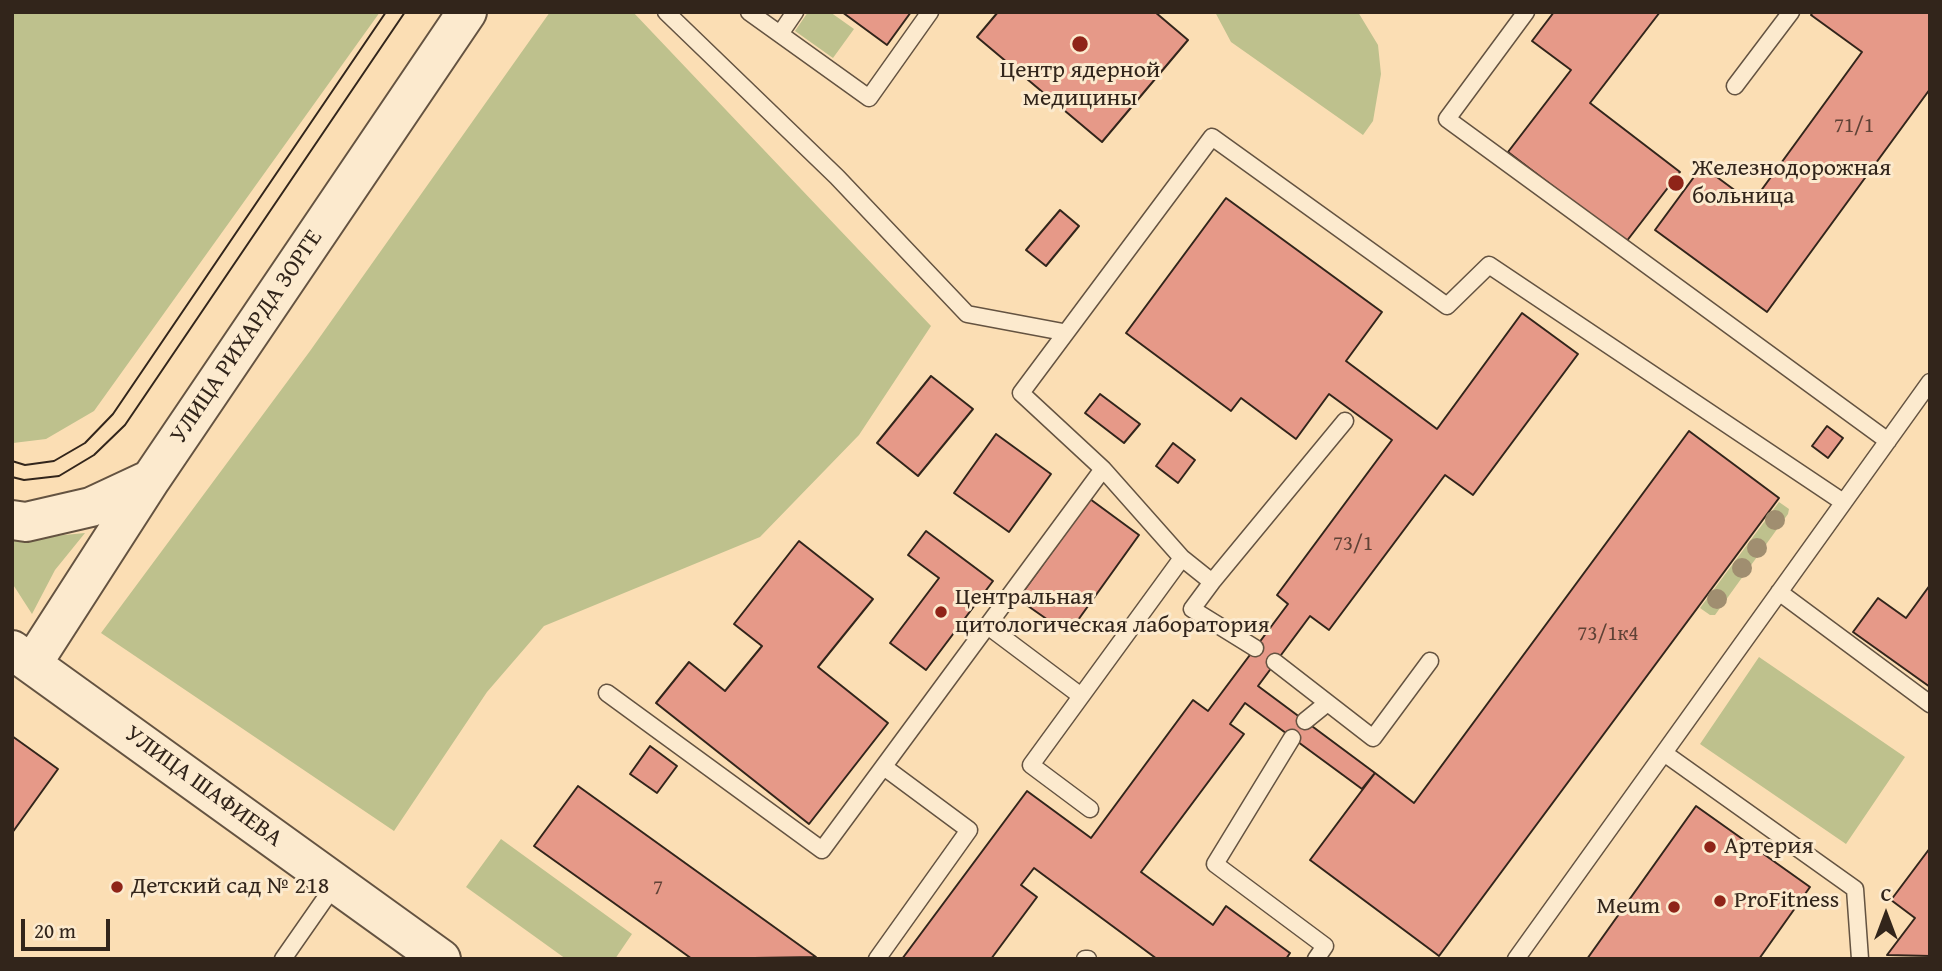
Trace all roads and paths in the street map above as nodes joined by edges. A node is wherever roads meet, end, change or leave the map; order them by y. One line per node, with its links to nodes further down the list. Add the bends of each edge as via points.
1 (467, 12): 15 (street, УЛИЦА РИХАРДА ЗОРГЕ)
2 (666, 12): 10 (lane, via 837,177 967,314)
3 (749, 12): 8 (lane)
4 (795, 12): 8 (lane)
5 (930, 12): 8 (lane, via 869,98)
6 (1526, 12): 13 (lane, via 1447,119)
7 (1791, 12): 9 (lane)
8 (780, 34)
9 (1735, 86)
10 (1063, 332): 14 (lane, via 1021,393); 16 (lane, via 1212,137 1447,306 1489,265)
11 (1930, 382): 13 (lane)
12 (1345, 421): 19 (lane)
13 (1888, 441): 16 (lane)
14 (1103, 469): 18 (lane); 21 (lane)
15 (151, 479): 17 (street, via 91,507 26,523); 24 (street, УЛИЦА РИХАРДА ЗОРГЕ)
16 (1843, 502): 20 (lane)
17 (12, 520)
18 (1182, 558): 19 (lane); 28 (lane)
19 (1212, 582): 23 (lane, via 1192,610)
20 (1779, 592): 30 (lane); 33 (lane)
21 (989, 627): 28 (lane); 34 (lane)
22 (12, 631): 24 (street, УЛИЦА ШАФИЕВА)
23 (1255, 648)
24 (22, 657): 36 (street, УЛИЦА ШАФИЕВА)
25 (1430, 661): 29 (lane, via 1373,738)
26 (1275, 662): 29 (lane)
27 (607, 693): 34 (lane, via 822,850)
28 (1081, 695): 35 (lane, via 1031,765)
29 (1326, 704): 31 (lane)
30 (1930, 704)
31 (1305, 721)
32 (1293, 738): 40 (lane, via 1215,864 1325,946)
33 (1664, 753): 41 (lane); 42 (lane, via 1855,889)
34 (884, 767): 39 (lane, via 969,830)
35 (1090, 809)
36 (337, 883): 37 (lane); 38 (street, УЛИЦА ШАФИЕВА)
37 (283, 959)
38 (441, 959)
39 (877, 959)
40 (1316, 959)
41 (1516, 959)
42 (1860, 959)

